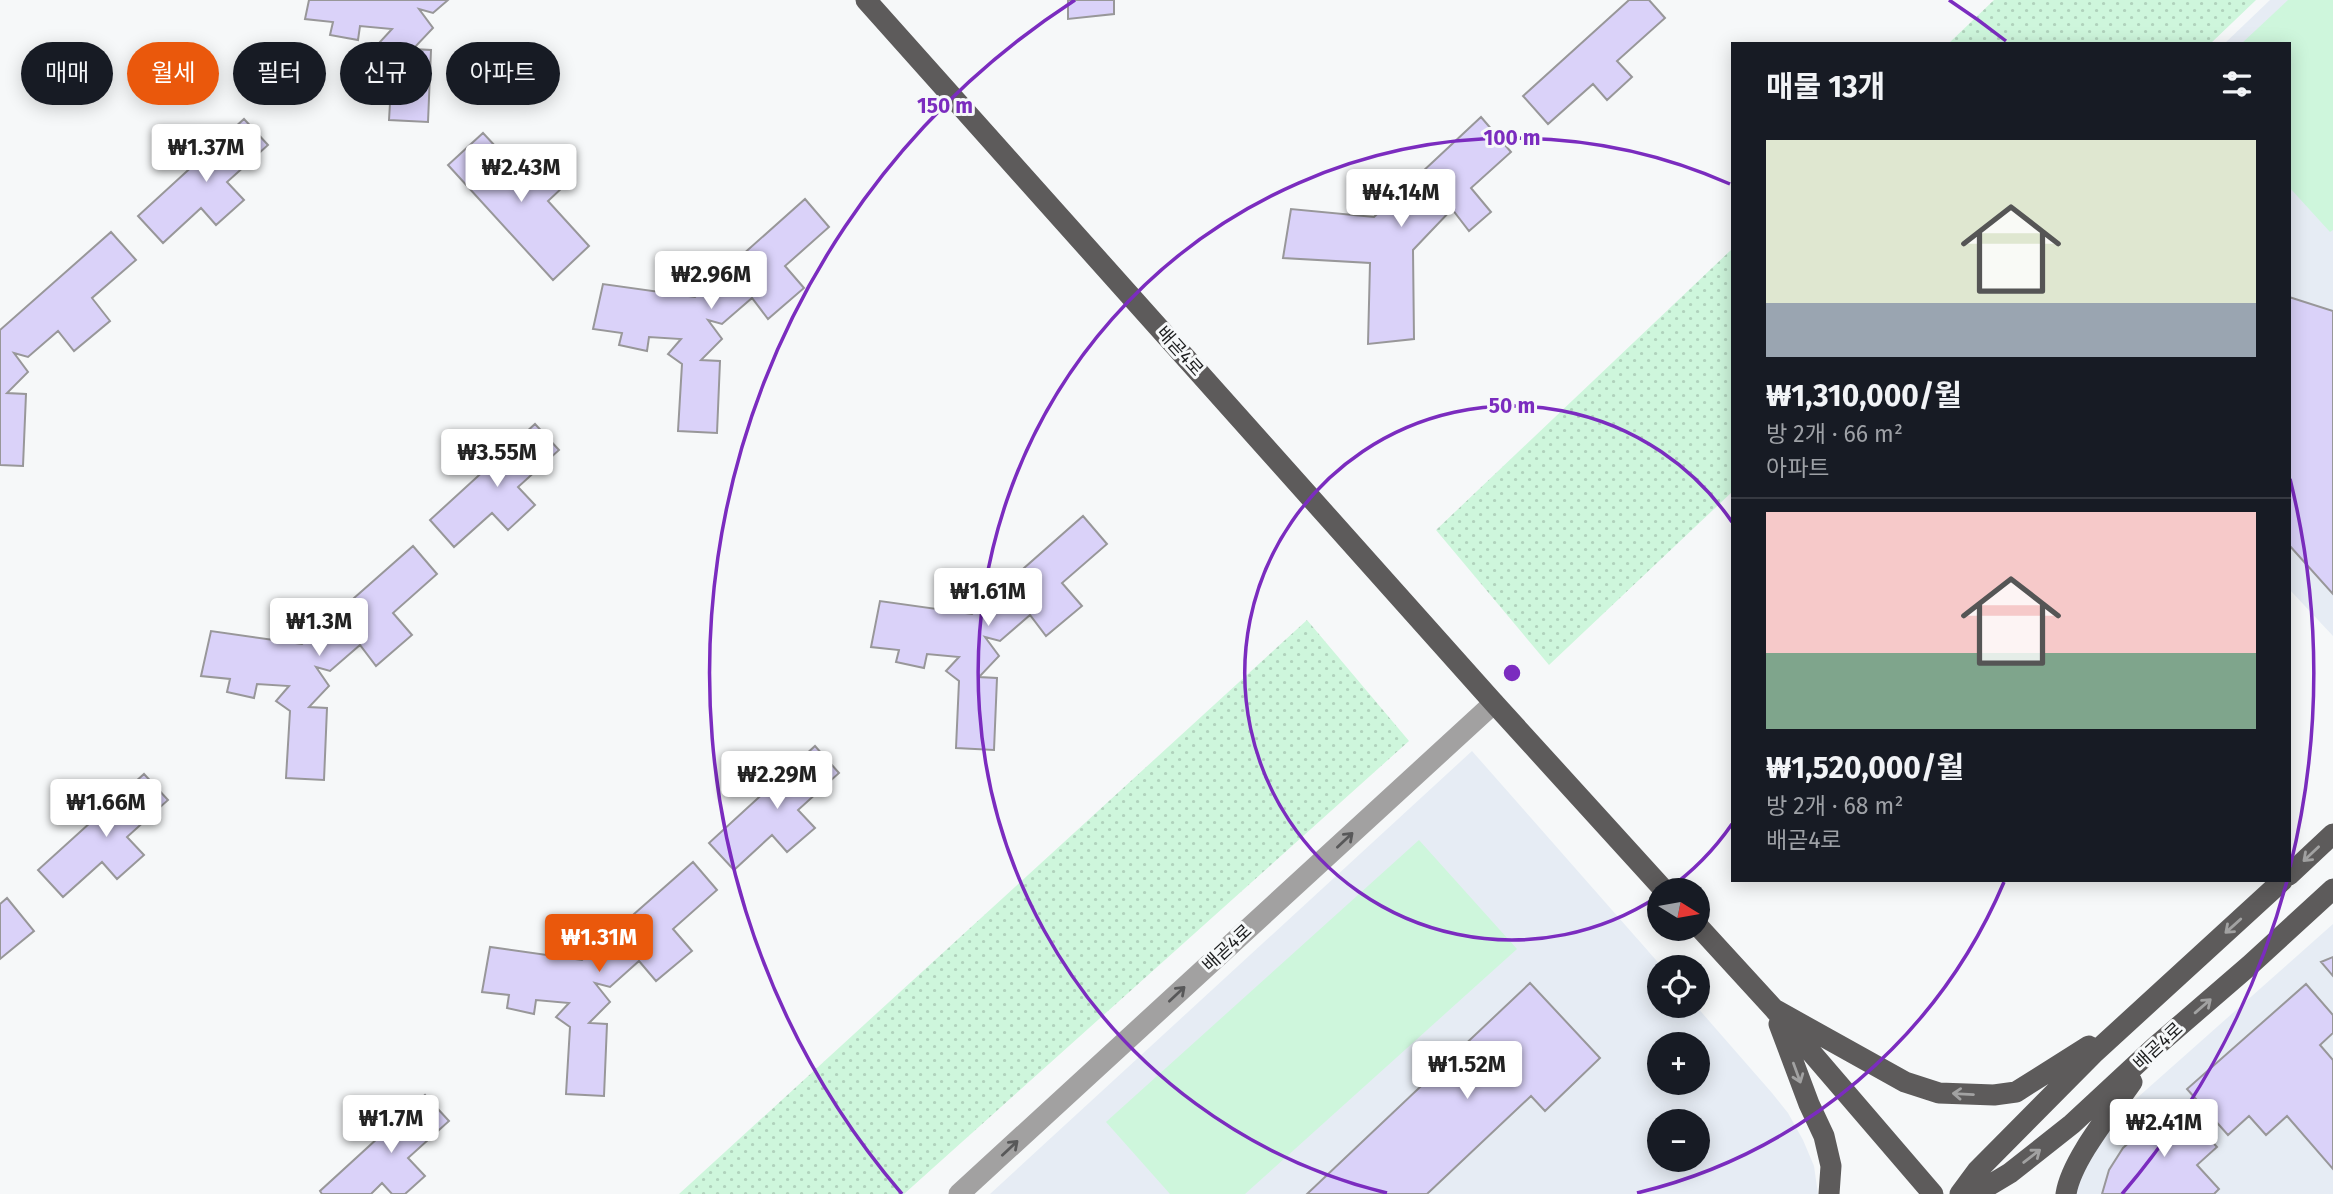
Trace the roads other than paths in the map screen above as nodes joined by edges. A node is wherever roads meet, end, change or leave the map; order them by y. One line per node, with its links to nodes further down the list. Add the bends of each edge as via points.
1 (866, 0): 2 (main road, 배곧4로)
2 (1494, 703): 5 (main road, 배곧4로); 12 (street, 배곧4로, one-way to 2)
3 (2333, 834): 4 (main road, one-way to 4)
4 (2291, 872)
5 (1653, 878)
6 (2281, 882): 10 (main road, one-way to 10)
7 (2333, 889): 11 (main road, 배곧4로, one-way to 7)
8 (1710, 939): 9 (main road)
9 (1773, 1009): 10 (main road, one-way to 9, via 2016,1092 1970,1095 1939,1093 1905,1082); 13 (main road, one-way to 13, via 1824,1136 1831,1166); 14 (main road)
10 (2132, 1018): 15 (main road, via 1977,1171)
11 (2155, 1047): 16 (main road, 배곧4로, one-way to 11, via 2072,1124); 17 (main road, via 2079,1160)
12 (959, 1194)
13 (1829, 1194)
14 (1933, 1194)
15 (1960, 1194)
16 (1975, 1194)
17 (2066, 1194)

